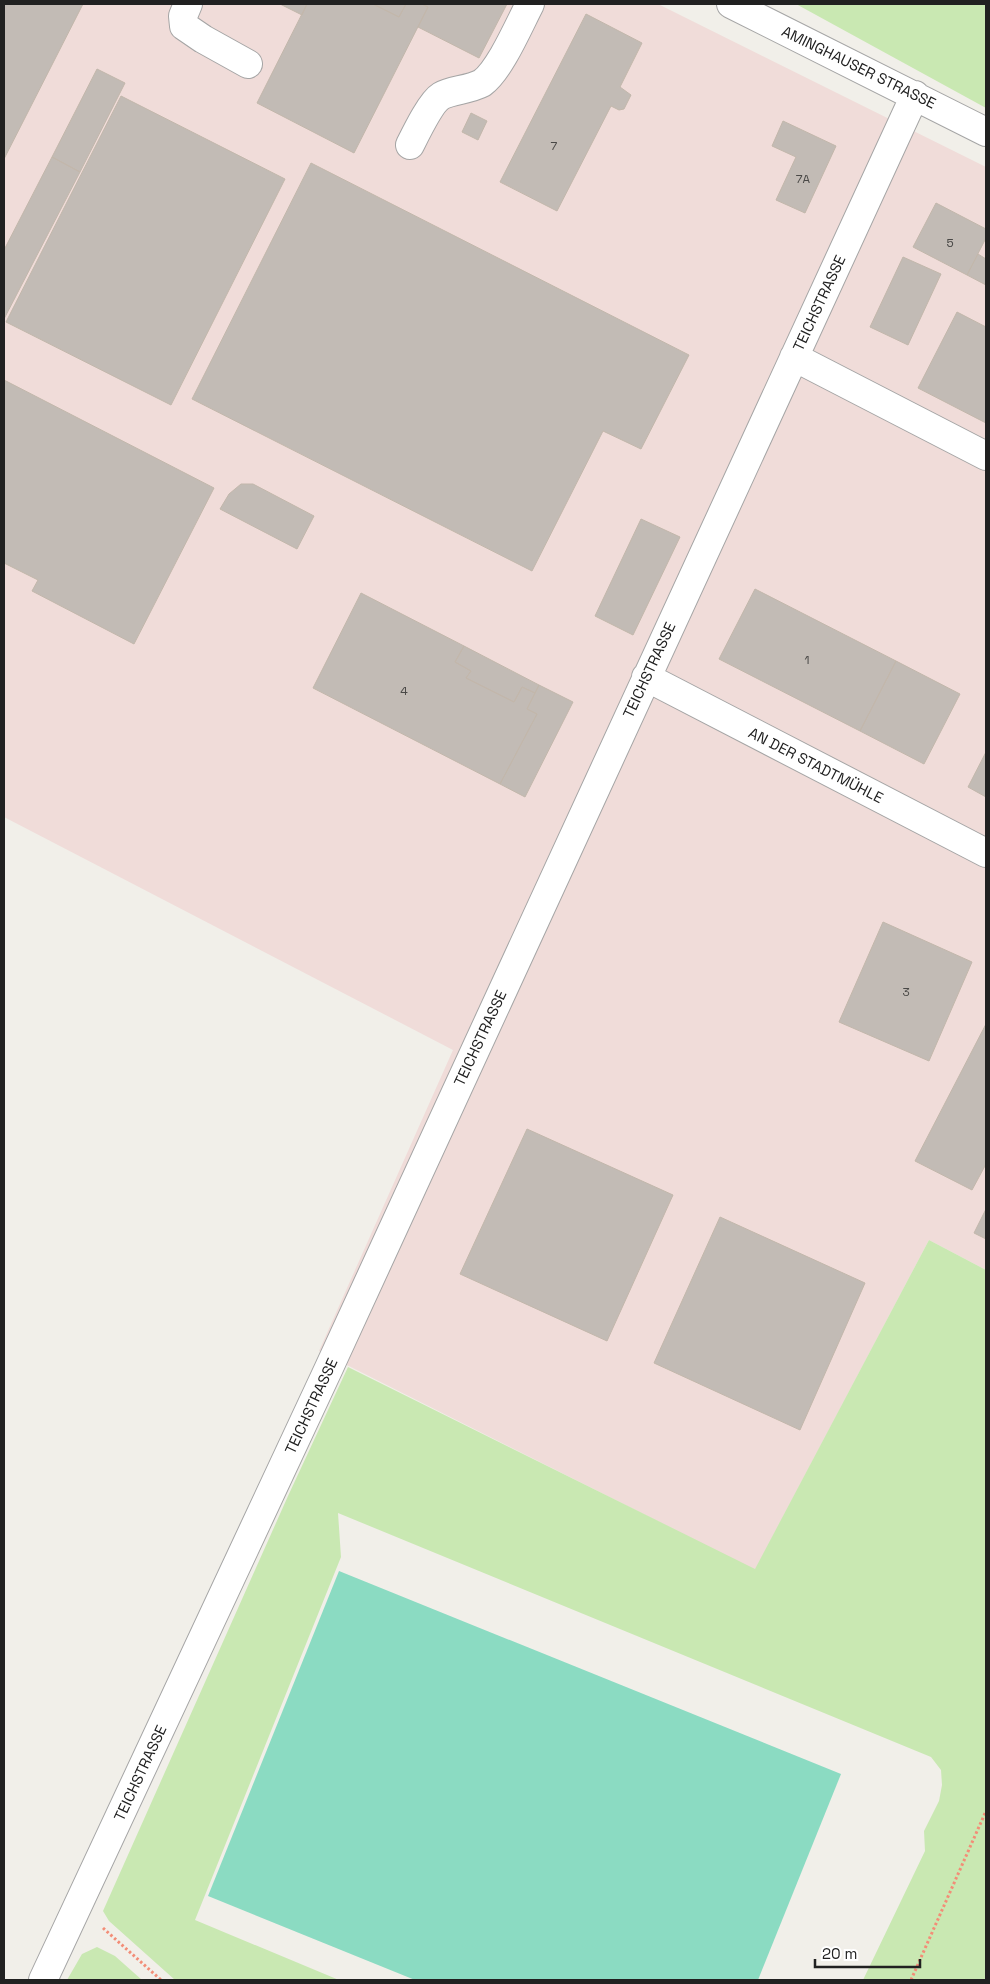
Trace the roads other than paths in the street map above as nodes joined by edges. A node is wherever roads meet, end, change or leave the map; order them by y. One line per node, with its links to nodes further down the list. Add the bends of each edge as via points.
1 (188, 4): 4 (street, via 183,16 184,26)
2 (530, 4): 7 (street, via 495,70 482,82 441,96)
3 (731, 4): 5 (street, AMINGHAUSER STRASSE)
4 (248, 64)
5 (915, 95): 6 (street, AMINGHAUSER STRASSE); 8 (street, TEICHSTRASSE)
6 (986, 132)
7 (410, 145)
8 (794, 357): 9 (street); 10 (street, TEICHSTRASSE)
9 (986, 456)
10 (646, 677): 11 (street, AN DER STADTMÜHLE); 12 (street, TEICHSTRASSE, via 324,1379)
11 (986, 853)
12 (43, 1980)

